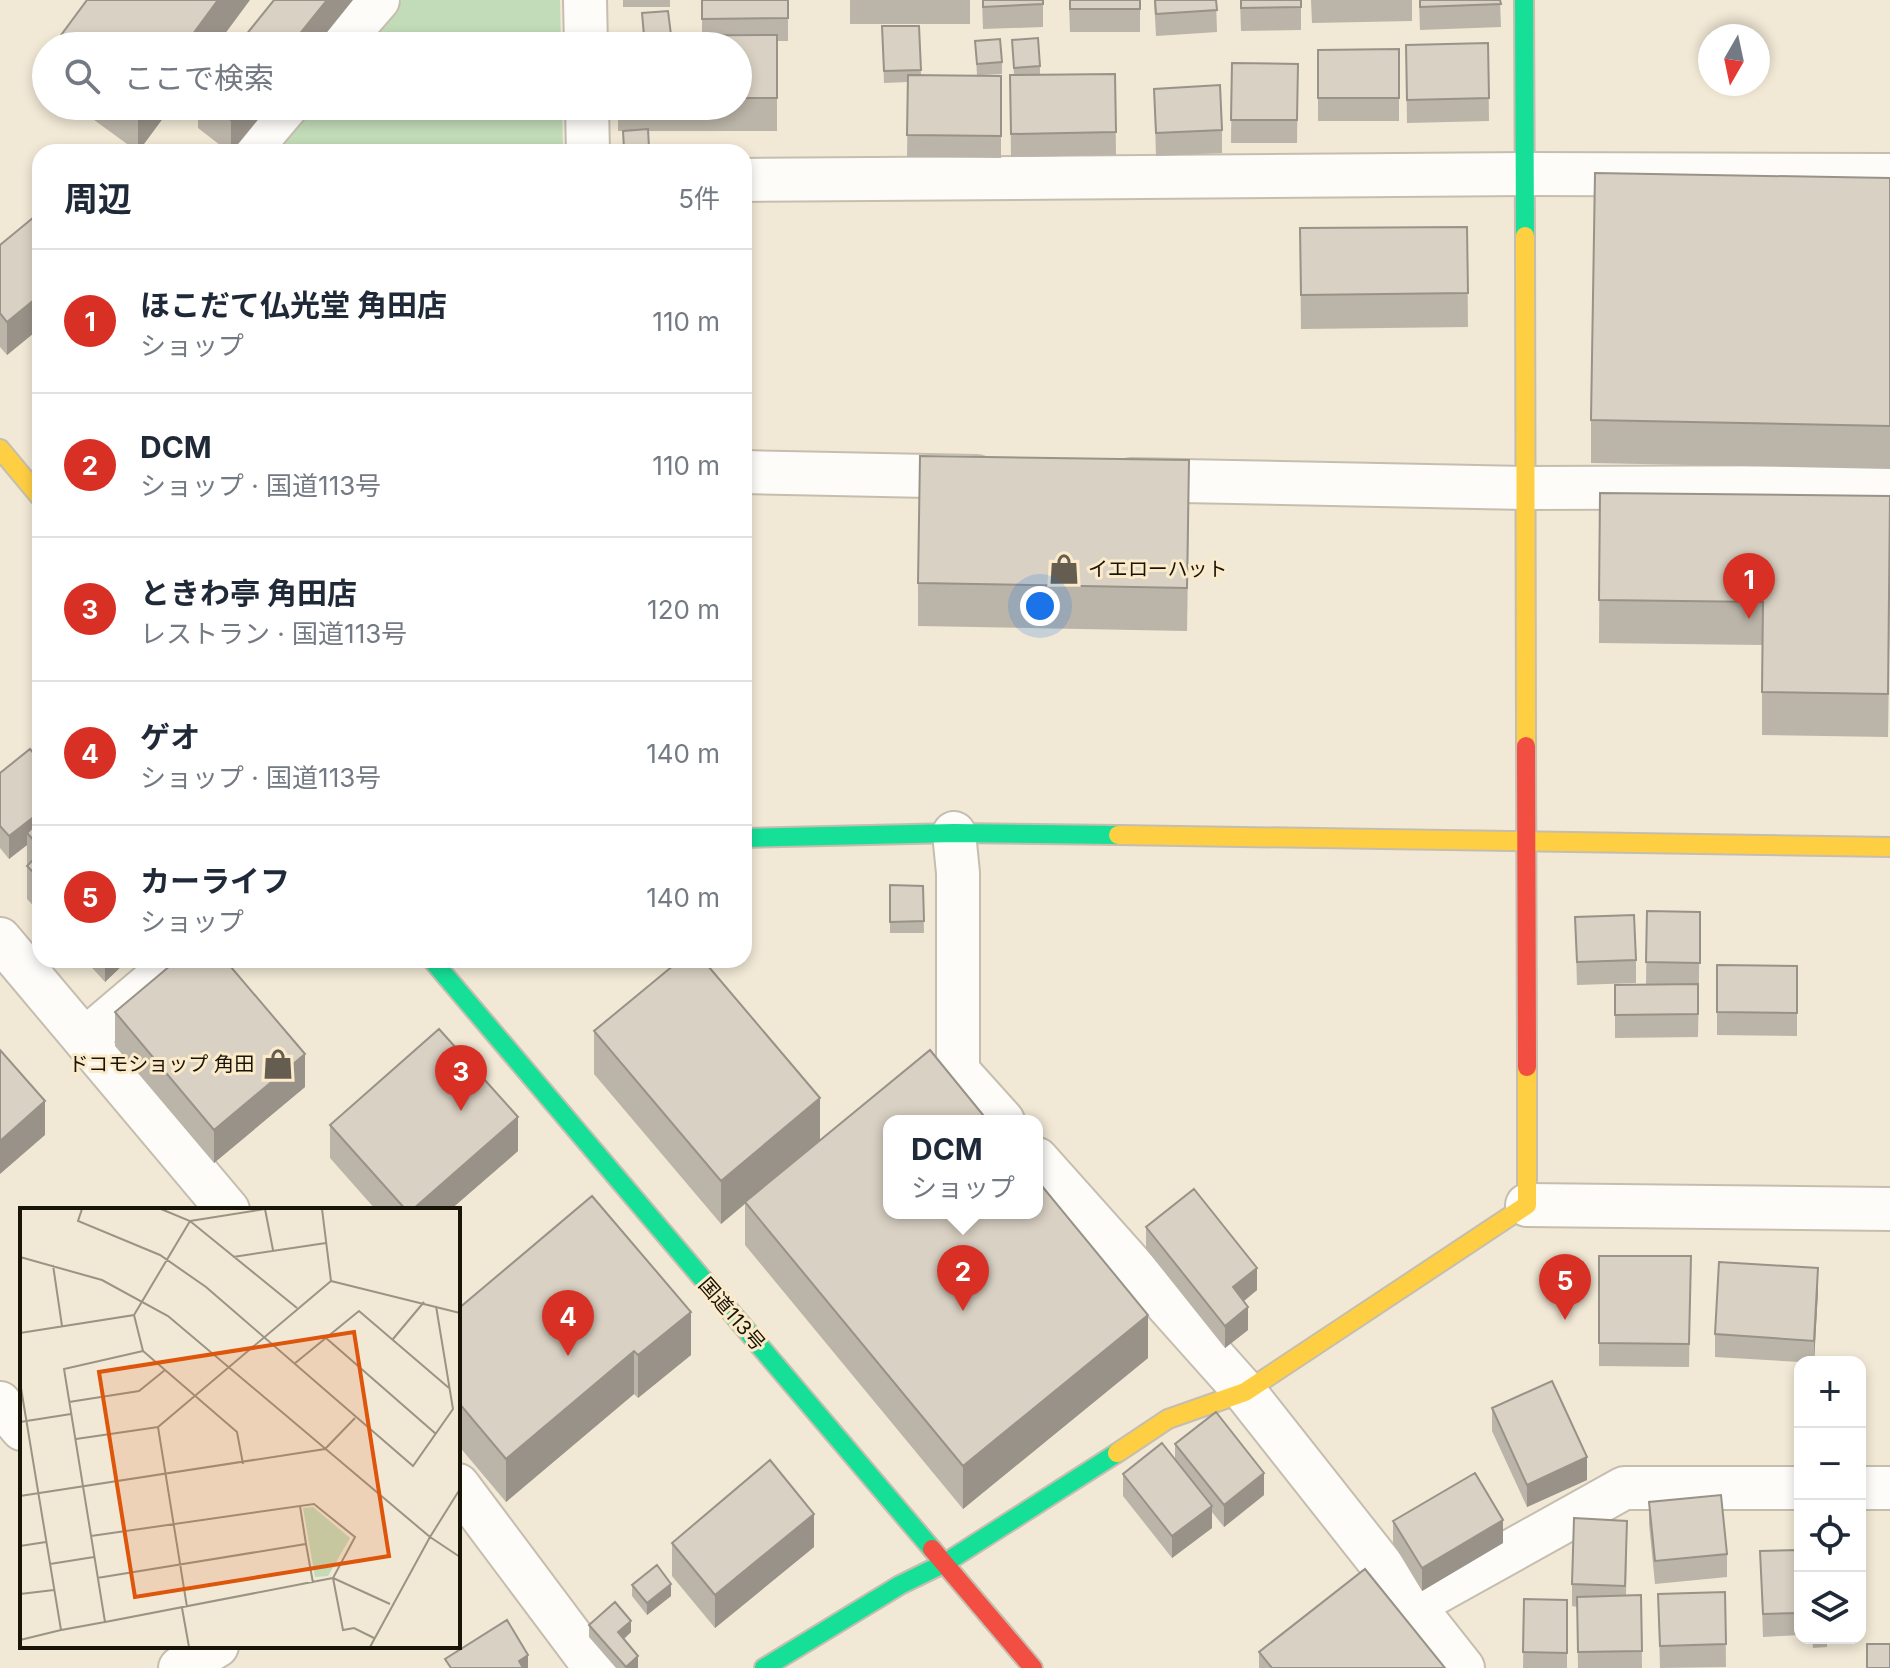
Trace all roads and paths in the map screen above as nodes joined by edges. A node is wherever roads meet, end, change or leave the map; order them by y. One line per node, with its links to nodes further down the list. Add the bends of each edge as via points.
1 (378, 0): 4 (street)
2 (585, 0): 5 (street)
3 (1524, 0): 10 (main road)
4 (350, 32)
5 (586, 32)
6 (275, 120): 8 (street)
7 (587, 120): 9 (street)
8 (255, 144)
9 (588, 144)
10 (1526, 174): 11 (street); 12 (street); 19 (main road)
11 (1890, 175)
12 (752, 180)
13 (0, 449): 17 (main road)
14 (752, 472): 15 (street)
15 (1015, 478)
16 (1095, 479): 19 (street)
17 (32, 487)
18 (1890, 487): 19 (street)
19 (1525, 488): 22 (main road)
20 (954, 833): 21 (main road); 22 (main road); 28 (street, via 958,1071)
21 (752, 838)
22 (1526, 843): 23 (main road); 30 (main road)
23 (1890, 847)
24 (0, 939): 27 (street)
25 (169, 968): 27 (street)
26 (439, 968): 40 (main road, 国道113号)
27 (85, 1039): 31 (street)
28 (998, 1115)
29 (1043, 1166): 33 (street)
30 (1527, 1205): 32 (street); 33 (main road)
31 (226, 1208)
32 (1890, 1209)
33 (1245, 1392): 40 (main road, via 1168,1419); 41 (street)
34 (0, 1403): 35 (street)
35 (20, 1427)
36 (1794, 1488): 41 (street, via 1624,1488)
37 (1866, 1488): 38 (street)
38 (1890, 1488)
39 (462, 1497): 42 (street)
40 (945, 1563): 43 (main road); 44 (main road, 国道113号)
41 (1414, 1605): 45 (street)
42 (595, 1668)
43 (764, 1668)
44 (1033, 1668)
45 (1463, 1668)

